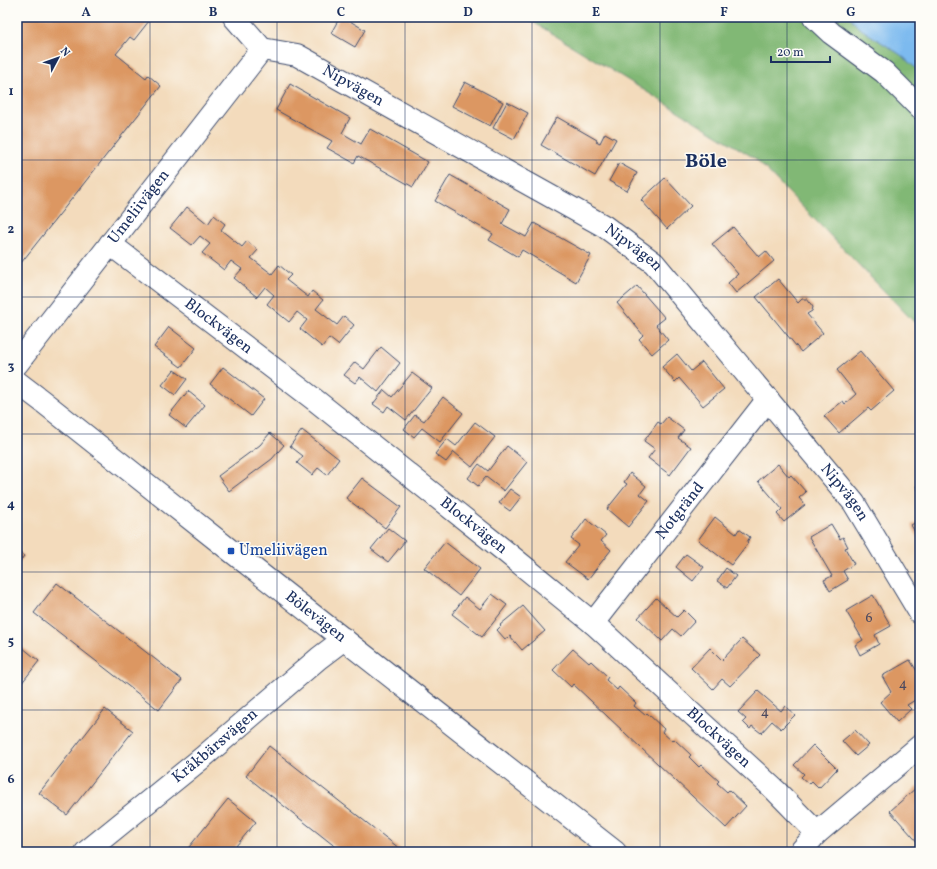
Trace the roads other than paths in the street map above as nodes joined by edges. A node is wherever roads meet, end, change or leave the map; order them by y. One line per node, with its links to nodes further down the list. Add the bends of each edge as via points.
1 (234, 17): 3 (street)
2 (814, 17): 4 (street, via 831,33 884,72)
3 (262, 50): 5 (street, Umeliivägen); 8 (street, Nipvägen, via 297,55 604,226 654,263)
4 (920, 108)
5 (110, 244): 6 (street, Umeliivägen); 10 (street, Blockvägen, via 315,400)
6 (17, 364)
7 (17, 382): 11 (street, Bölevägen)
8 (768, 399): 9 (street, Nipvägen, via 854,503); 10 (street, Notgränd)
9 (920, 613)
10 (593, 623): 13 (street, Blockvägen, via 776,790)
11 (344, 639): 14 (street, Kråkbärsvägen); 15 (street, Bölevägen)
12 (920, 746): 13 (street)
13 (817, 833): 16 (street)
14 (86, 852)
15 (615, 852)
16 (800, 852)

